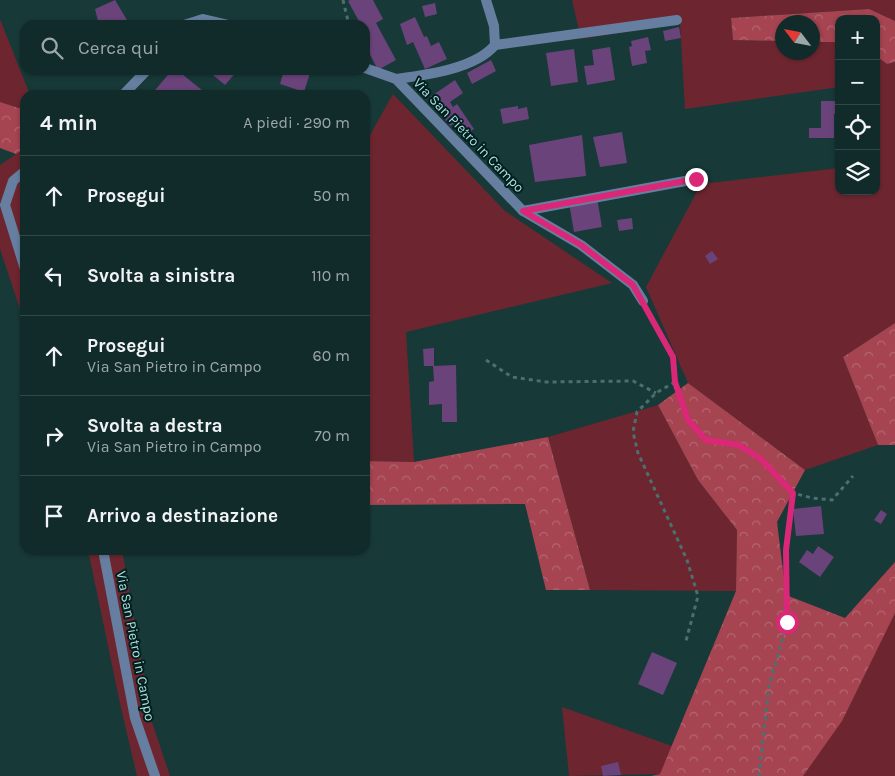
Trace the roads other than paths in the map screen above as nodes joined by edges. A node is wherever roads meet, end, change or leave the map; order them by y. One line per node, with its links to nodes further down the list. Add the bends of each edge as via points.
1 (486, 0): 3 (street, via 494,26)
2 (677, 20): 3 (street, Via San Pietro in Campo)
3 (495, 45): 6 (street, Via San Pietro in Campo, via 487,55 438,73)
4 (370, 70): 6 (street, Via San Pietro in Campo)
5 (142, 75): 7 (street)
6 (396, 79): 10 (street, Via San Pietro in Campo)
7 (128, 90)
8 (20, 175): 11 (street, via 13,181 5,204)
9 (696, 179): 10 (street, Via San Pietro in Campo)
10 (523, 211): 12 (street, Via San Pietro in Campo, via 581,245 633,285)
11 (20, 253)
12 (642, 301)
13 (104, 555): 14 (street, Via San Pietro in Campo, via 135,718)
14 (155, 776)

